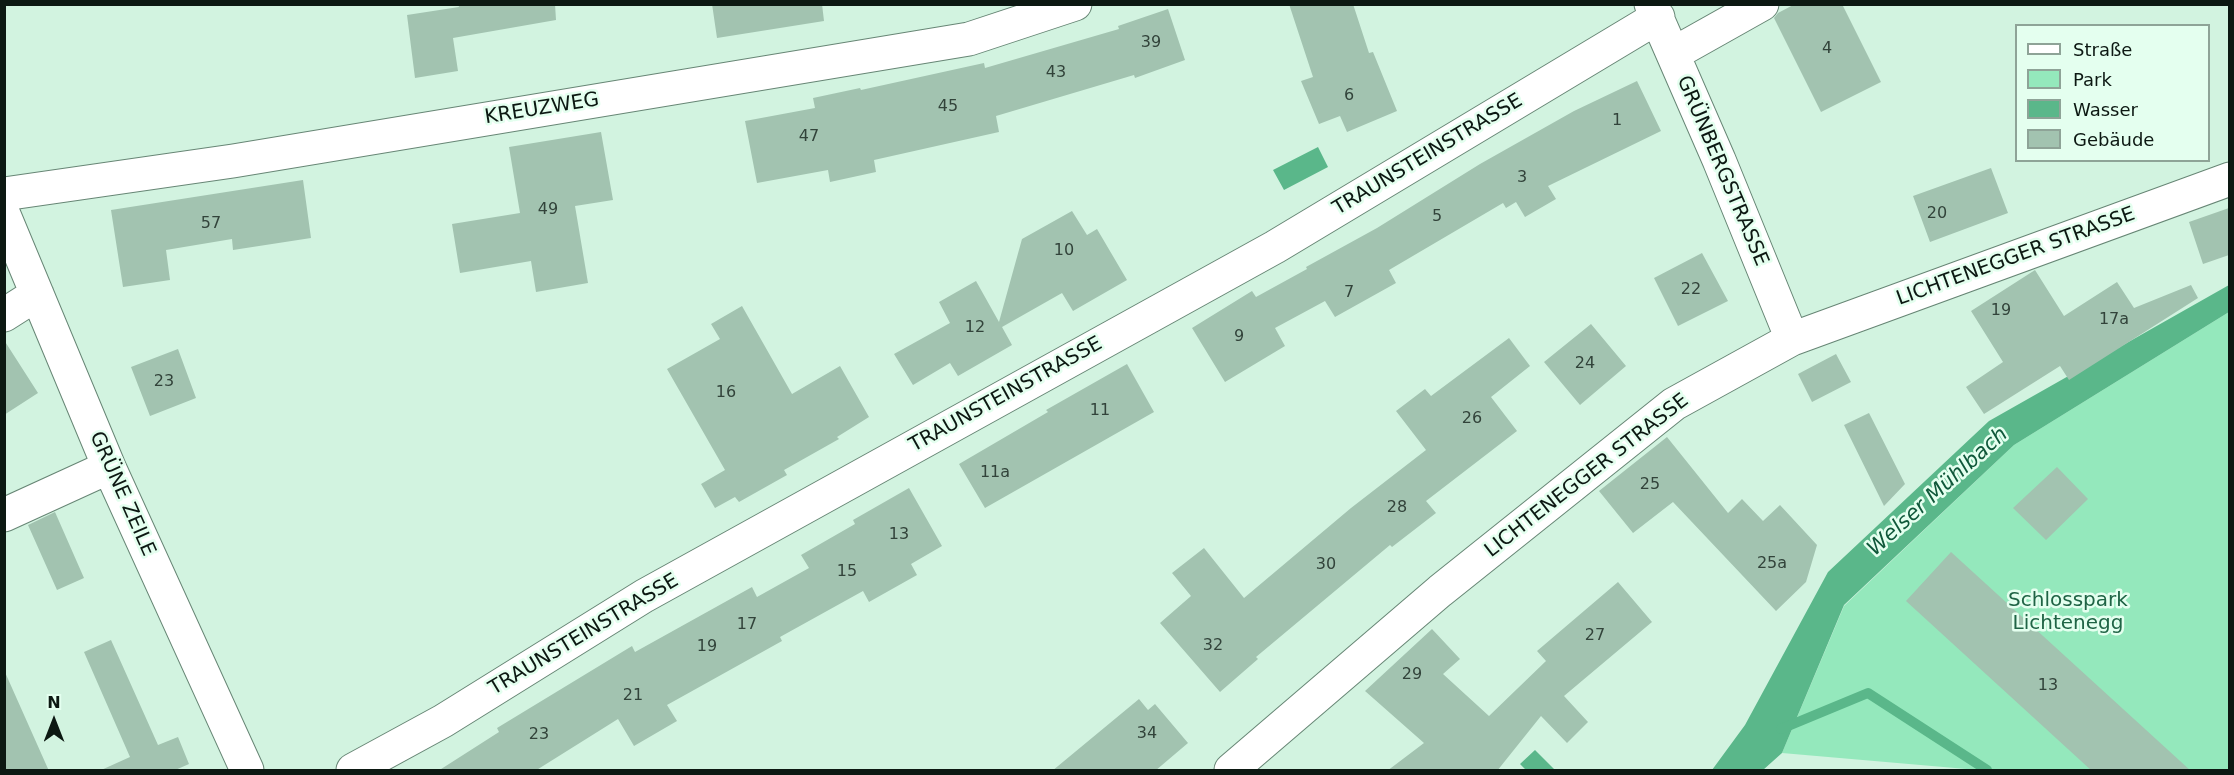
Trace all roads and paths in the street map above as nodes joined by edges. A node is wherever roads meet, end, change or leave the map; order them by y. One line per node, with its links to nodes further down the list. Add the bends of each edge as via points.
1 (1075, 4): 6 (street, KREUZWEG, via 969,39 232,161)
2 (1762, 4): 4 (street)
3 (1655, 11): 4 (street, GRÜNBERGSTRASSE); 14 (street, TRAUNSTEINSTRASSE, via 1275,247 644,596 443,721)
4 (1673, 54): 10 (street, GRÜNBERGSTRASSE)
5 (2229, 179): 10 (street, LICHTENEGGER STRASSE)
6 (4, 194)
7 (4, 215): 8 (street, GRÜNE ZEILE)
8 (37, 294): 9 (street); 11 (street, GRÜNE ZEILE)
9 (4, 315)
10 (1792, 339): 15 (street, LICHTENEGGER STRASSE, via 1674,404 1440,591)
11 (109, 467): 12 (street); 13 (street, GRÜNE ZEILE)
12 (4, 515)
13 (247, 771)
14 (354, 771)
15 (1231, 771)

